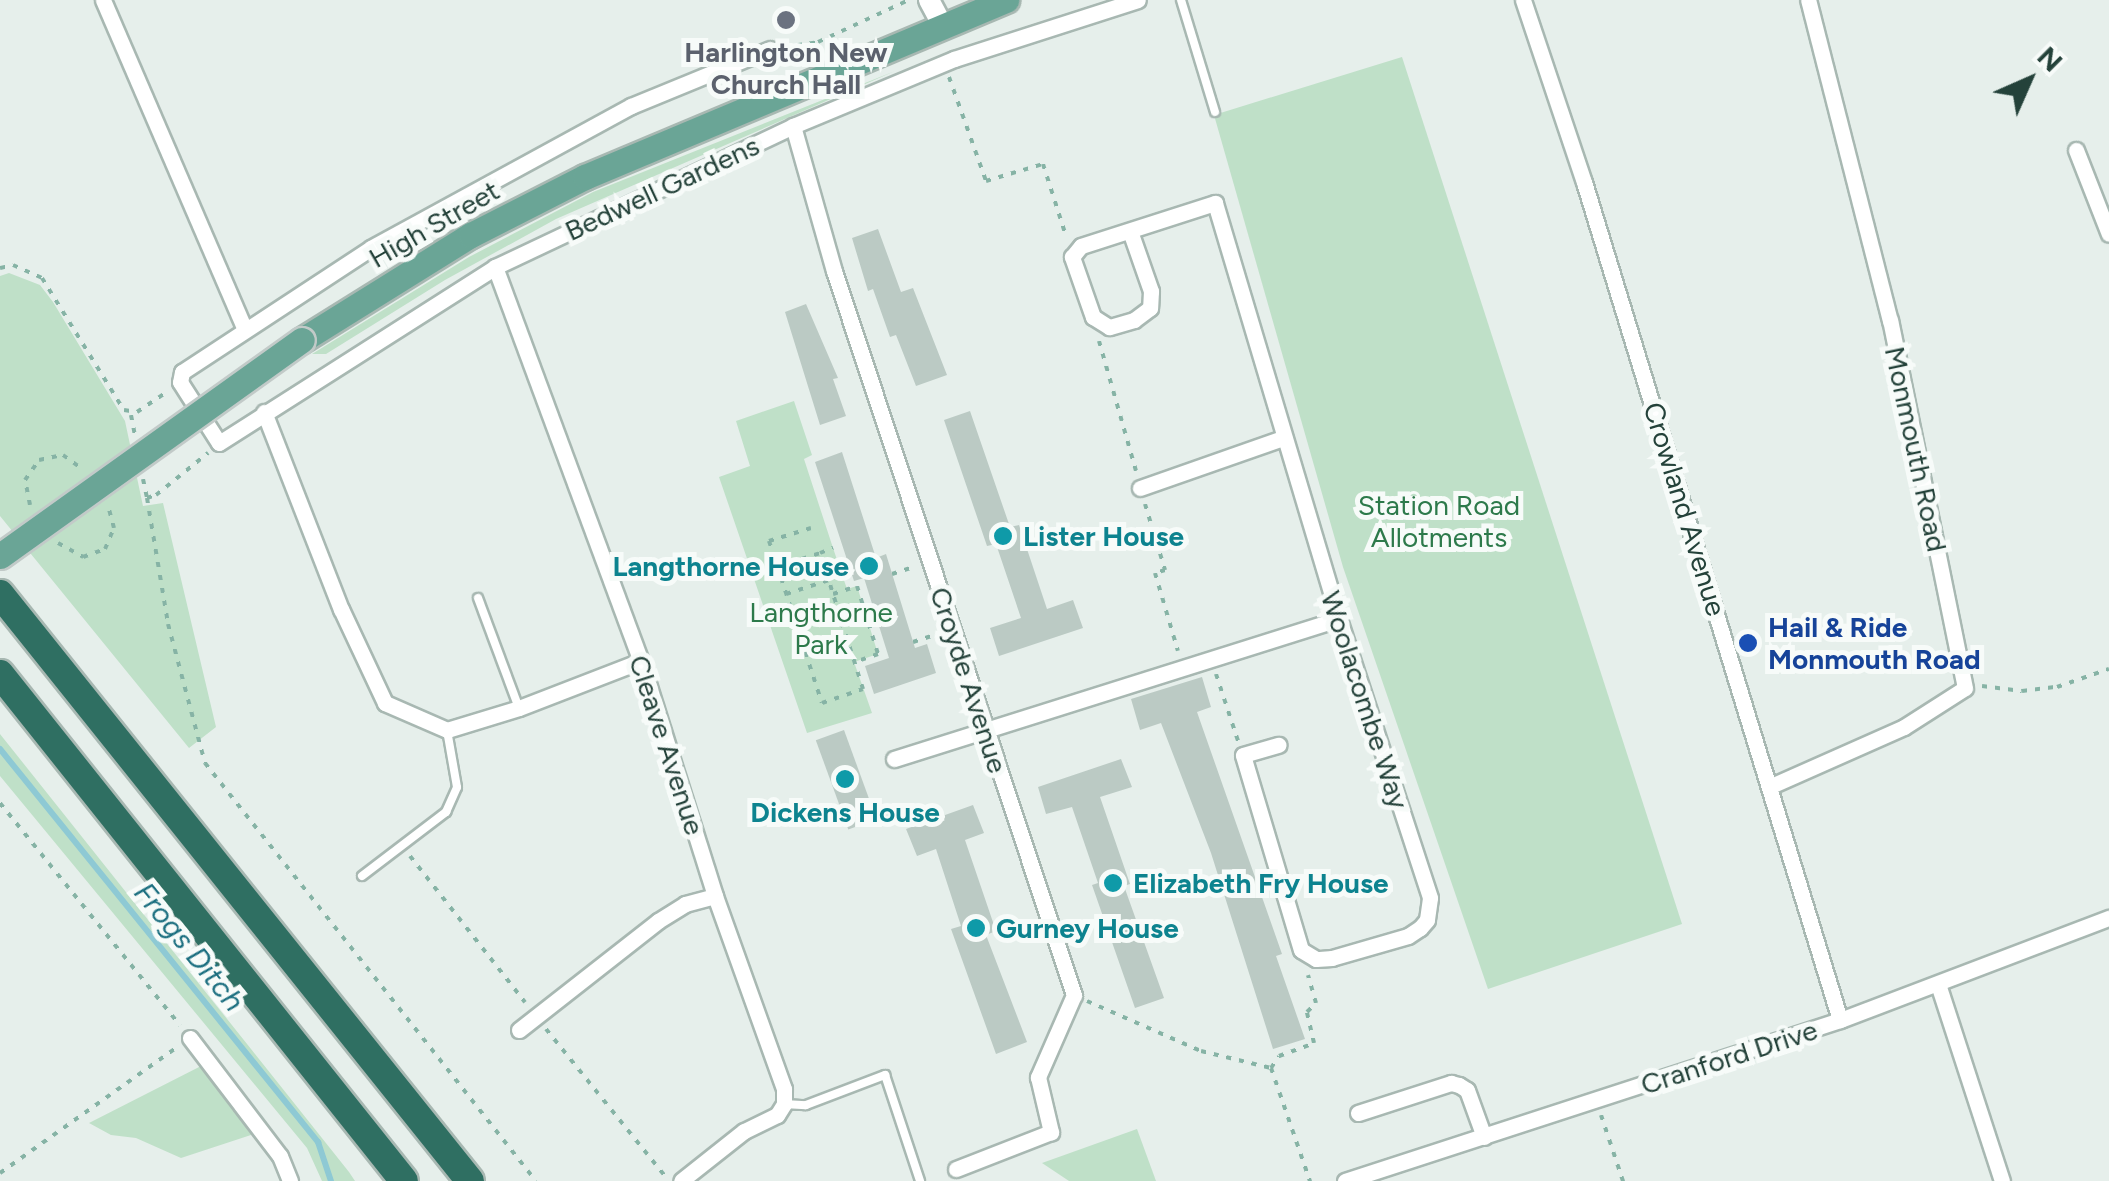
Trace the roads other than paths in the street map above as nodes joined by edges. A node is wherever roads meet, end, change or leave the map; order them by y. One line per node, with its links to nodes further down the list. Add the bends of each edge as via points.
1 (102, 0): 16 (street)
2 (929, 0): 8 (street)
3 (1006, 0): 8 (main road, High Street)
4 (1138, 0): 11 (street, Bedwell Gardens, via 944,63)
5 (1181, 0): 10 (lane)
6 (1524, 0): 31 (street, Crowland Avenue)
7 (1808, 0): 31 (street, Monmouth Road, via 1890,321 1965,688 1904,727)
8 (942, 24): 20 (main road, High Street, bridge, via 641,151 401,276)
9 (770, 49): 16 (street, via 631,106 372,248)
10 (1215, 112)
11 (793, 126): 15 (street, Bedwell Gardens); 27 (street, Croyde Avenue, via 834,271)
12 (2076, 150): 13 (street)
13 (2108, 229)
14 (1130, 230): 14 (street, Woolacombe Way, via 1150,308 1110,328 1092,317 1072,257 1082,246); 18 (street, Woolacombe Way, via 1215,202)
15 (495, 267): 17 (street, Bedwell Gardens); 24 (street, Cleave Avenue)
16 (244, 329): 17 (street, Bedwell Gardens, via 181,377 219,444)
17 (264, 412): 28 (street, via 340,609 385,703)
18 (1282, 438): 19 (street); 23 (street, Woolacombe Way)
19 (1140, 488)
20 (0, 556)
21 (0, 594): 45 (highway)
22 (478, 598): 26 (lane)
23 (1338, 619): 27 (street); 29 (street, Woolacombe Way, via 1430,898 1420,928 1332,958 1301,950 1243,755)
24 (640, 661): 26 (street); 33 (street, Cleave Avenue)
25 (0, 674): 44 (highway)
26 (519, 708): 28 (street)
27 (986, 729): 30 (street); 42 (street, Croyde Avenue, via 1074,995 1038,1077 1052,1132)
28 (447, 730): 32 (lane, via 457,787 446,812)
29 (1279, 745)
30 (894, 759)
31 (1771, 786): 36 (street, Crowland Avenue)
32 (362, 876)
33 (715, 896): 37 (street, via 658,920); 39 (street, Cleave Avenue)
34 (2109, 918): 35 (street, Cranford Drive)
35 (1938, 984): 36 (street, Cranford Drive); 49 (street)
36 (1840, 1020): 41 (street, Cranford Drive)
37 (520, 1030)
38 (190, 1038): 43 (street, via 280,1156)
39 (784, 1104): 46 (street); 47 (lane, via 806,1105 885,1074)
40 (1358, 1113): 41 (street, via 1460,1084)
41 (1484, 1138): 48 (street, Cranford Drive)
42 (956, 1170)
43 (290, 1181)
44 (404, 1181)
45 (470, 1181)
46 (681, 1181)
47 (920, 1181)
48 (1345, 1181)
49 (2002, 1181)

